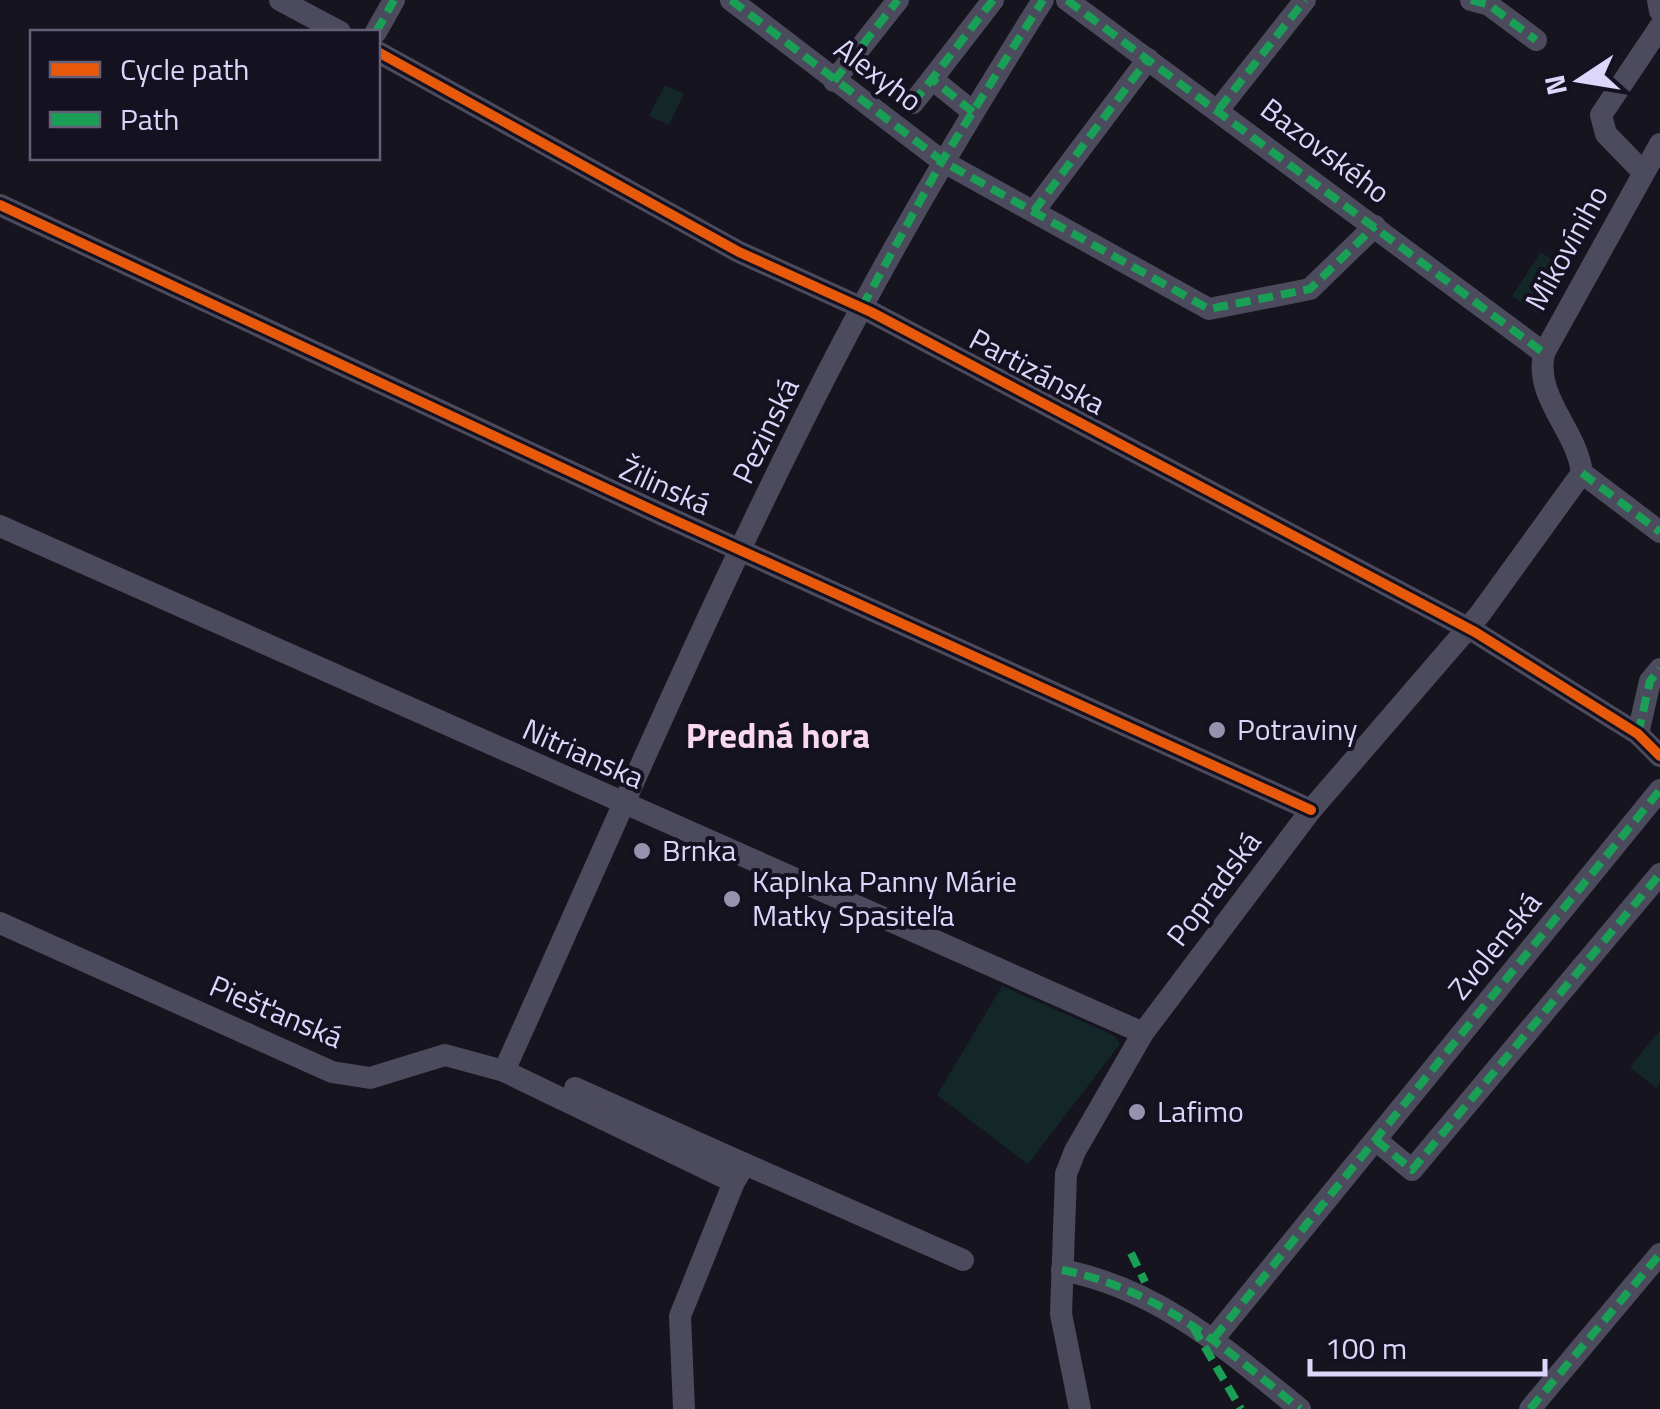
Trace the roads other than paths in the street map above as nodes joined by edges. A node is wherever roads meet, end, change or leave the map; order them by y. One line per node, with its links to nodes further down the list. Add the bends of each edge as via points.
1 (280, 0): 13 (street)
2 (394, 0): 14 (street)
3 (731, 0): 19 (street, Alexyho)
4 (898, 0): 19 (street)
5 (992, 0): 18 (street)
6 (1043, 0): 22 (street, Pezinská)
7 (1067, 0): 17 (street, Bazovského)
8 (1305, 0): 21 (street)
9 (1471, 0): 15 (street, via 1489,4)
10 (1658, 0): 11 (street)
11 (1660, 11)
12 (1660, 27): 25 (street, Mikovíniho, via 1601,115 1606,134)
13 (336, 30)
14 (377, 30)
15 (1536, 40)
16 (380, 53): 29 (street, Partizánska, via 738,252)
17 (1148, 59): 21 (street, Bazovského); 27 (street)
18 (932, 79): 20 (street); 22 (street)
19 (834, 81): 24 (street, Alexyho)
20 (913, 103)
21 (1219, 109): 28 (street, Bazovského)
22 (973, 112): 24 (street, Pezinská)
23 (1660, 144): 25 (street, Mikovíniho)
24 (942, 161): 27 (street, Alexyho); 29 (street, Pezinská)
25 (1643, 172): 30 (street, Mikovíniho)
26 (0, 205): 34 (street, Žilinská)
27 (1034, 211): 28 (street, Alexyho, via 1209,309 1310,289)
28 (1375, 226): 30 (street, Bazovského)
29 (862, 307): 34 (street, Pezinská); 35 (street, Partizánska)
30 (1544, 353): 31 (street, via 1545,387 1575,442)
31 (1582, 472): 33 (street); 35 (street, Popradská)
32 (0, 526): 40 (street, Nitrianska)
33 (1660, 532)
34 (742, 550): 40 (street, Pezinská); 41 (street, Žilinská)
35 (1465, 628): 37 (street, Partizánska); 41 (street, Popradská)
36 (1660, 668): 37 (street, via 1650,682)
37 (1638, 734): 38 (street, Partizánska)
38 (1660, 756)
39 (1660, 790): 46 (street, Zvolenská)
40 (625, 806): 44 (street, Nitrianska); 45 (street, Pezinská)
41 (1311, 810): 44 (street, Popradská)
42 (1660, 874): 46 (street, via 1412,1170)
43 (0, 923): 45 (street, Piešťanská, via 332,1072 370,1078 446,1056)
44 (1143, 1033): 50 (street, Popradská, via 1066,1174)
45 (507, 1065): 47 (street, Piešťanská)
46 (1376, 1140): 51 (street, Zvolenská)
47 (740, 1173): 49 (street, Piešťanská); 52 (street, via 680,1316)
48 (1660, 1254): 55 (street)
49 (963, 1260)
50 (1062, 1270): 51 (street, via 1144,1295); 53 (street, Popradská, via 1064,1345)
51 (1214, 1338): 54 (street)
52 (684, 1409)
53 (1080, 1409)
54 (1300, 1409)
55 (1530, 1409)

